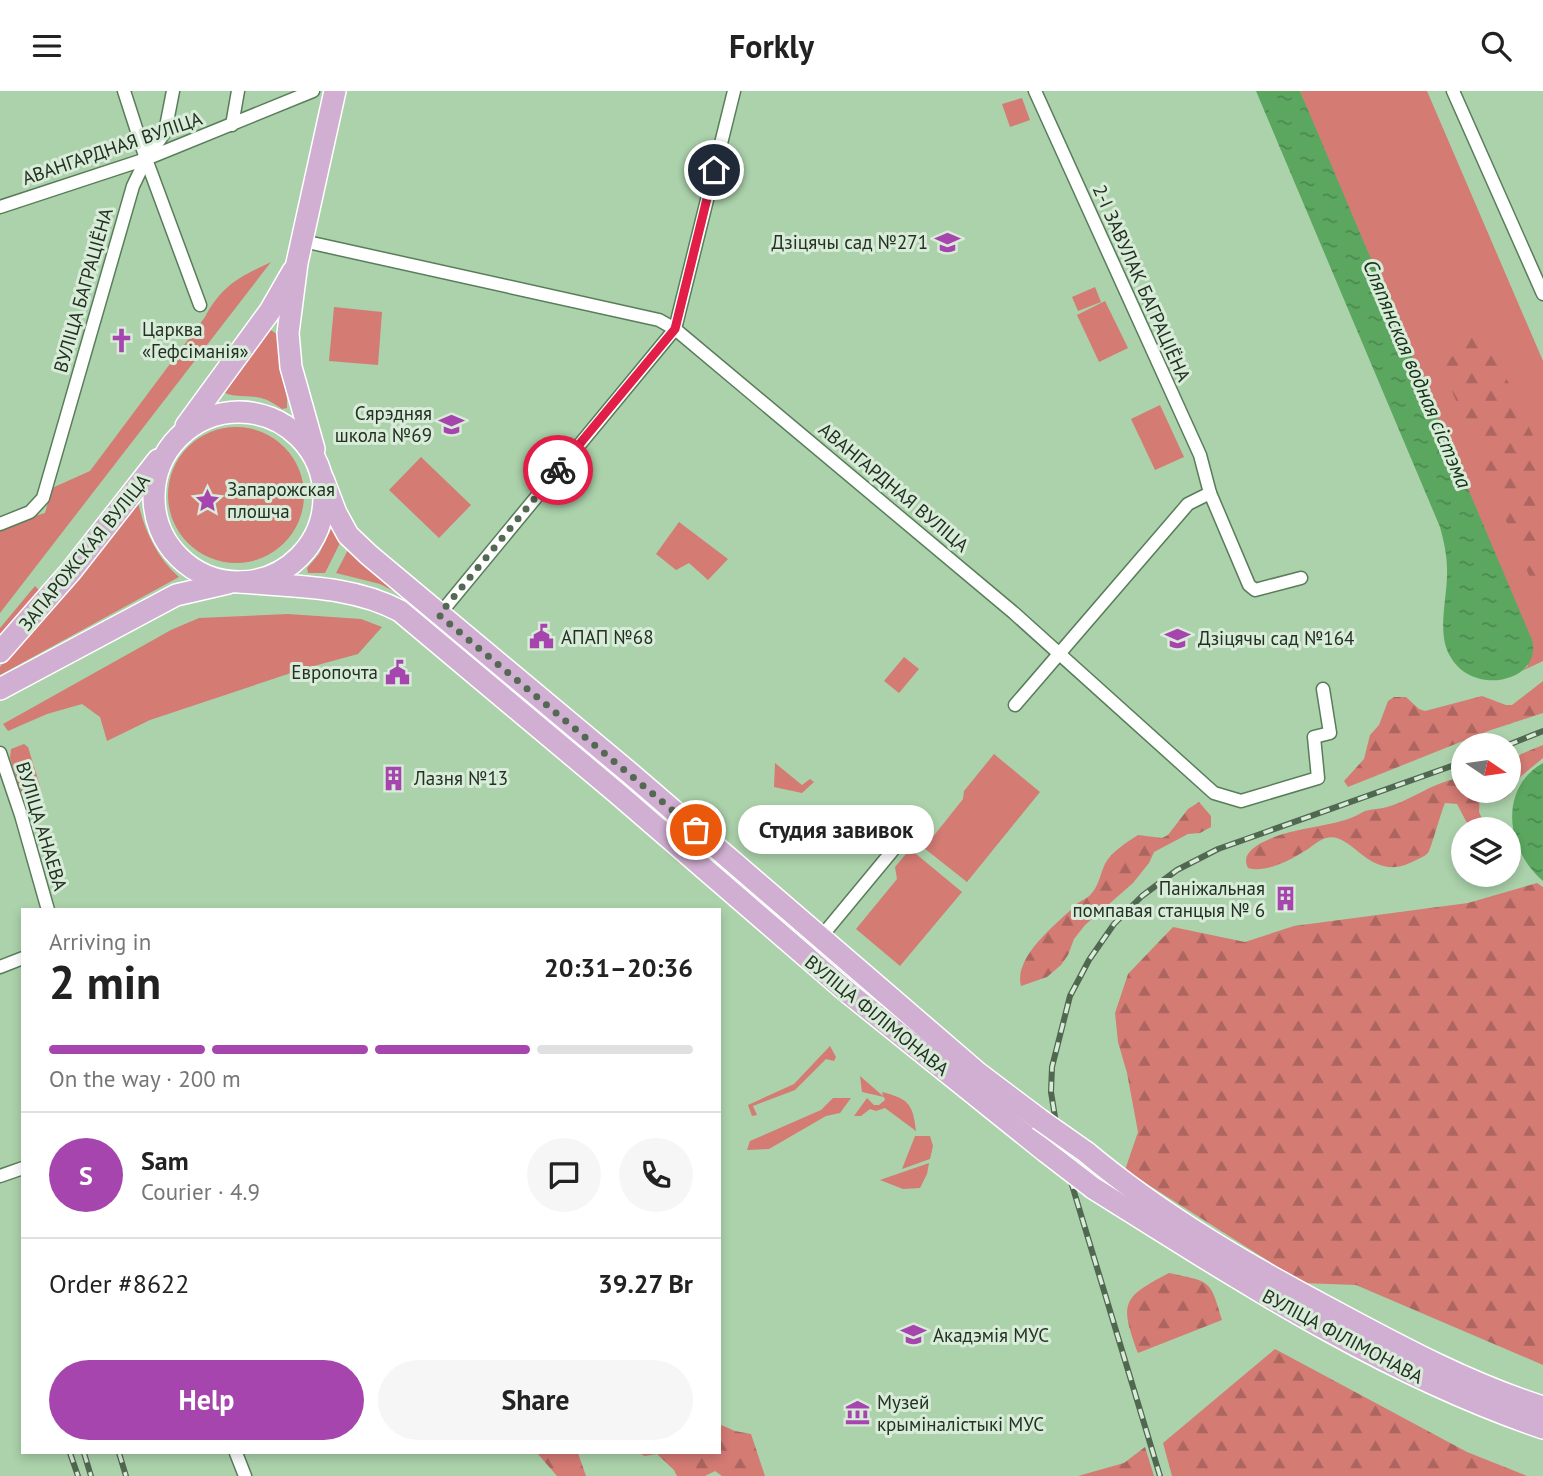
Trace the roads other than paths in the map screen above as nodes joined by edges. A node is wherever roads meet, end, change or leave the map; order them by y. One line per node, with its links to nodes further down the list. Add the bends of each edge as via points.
1 (124, 91): 10 (street)
2 (173, 91): 10 (street, ВУЛІЦА БАГРАЦІЁНА, via 165,132)
3 (238, 91): 9 (street)
4 (313, 91): 9 (street, АВАНГАРДНАЯ ВУЛІЦА)
5 (335, 91): 12 (main road)
6 (734, 91): 16 (street)
7 (1035, 91): 19 (street, 2-І ЗАВУЛАК БАГРАЦІЁНА, via 1200,455)
8 (1453, 91): 14 (street)
9 (232, 125): 10 (street, АВАНГАРДНАЯ ВУЛІЦА)
10 (146, 159): 11 (street, АВАНГАРДНАЯ ВУЛІЦА); 15 (street); 20 (street, ВУЛІЦА БАГРАЦІЁНА, via 133,186 48,486 39,505)
11 (0, 207)
12 (303, 241): 13 (main road); 16 (street, АВАНГАРДНАЯ ВУЛІЦА, via 647,317)
13 (297, 263): 17 (main road, ЗАПАРОЖСКАЯ ВУЛІЦА, via 270,311); 18 (main road, via 288,349)
14 (1543, 294)
15 (200, 305)
16 (675, 329): 23 (street); 25 (street, АВАНГАРДНАЯ ВУЛІЦА)
17 (172, 443): 18 (main road, via 195,423 215,415 257,414 296,433 310,449); 22 (main road, via 159,466 154,492 163,534 199,572); 24 (main road, ЗАПАРОЖСКАЯ ВУЛІЦА)
18 (321, 474): 22 (main road, via 322,516 306,549 277,573); 23 (main road, ВУЛІЦА ФІЛІМОНАВА, via 348,535)
19 (1210, 493): 21 (street, 2-І ЗАВУЛАК БАГРАЦІЁНА, via 1249,585 1262,590); 25 (street, via 1188,503)
20 (0, 524)
21 (1301, 578)
22 (237, 582): 26 (main road, via 176,595); 36 (main road, ВУЛІЦА ФІЛІМОНАВА, via 340,591 400,611)
23 (439, 615): 32 (main road, ВУЛІЦА ФІЛІМОНАВА)
24 (0, 652)
25 (1059, 653): 27 (street, АВАНГАРДНАЯ ВУЛІЦА, via 1214,793 1241,801 1318,778 1314,737 1330,733); 28 (street)
26 (0, 689)
27 (1323, 689)
28 (1016, 705)
29 (0, 753): 31 (street, ВУЛІЦА АНАЕВА)
30 (903, 838): 32 (street)
31 (47, 908)
32 (821, 937): 35 (main road, ВУЛІЦА ФІЛІМОНАВА)
33 (21, 959): 34 (street)
34 (0, 967)
35 (861, 974): 36 (main road); 39 (main road, ВУЛІЦА ФІЛІМОНАВА, bridge, via 978,1073 1113,1175 1217,1244 1441,1367)
36 (846, 991): 40 (main road, ВУЛІЦА ФІЛІМОНАВА, bridge, via 1093,1188 1351,1344 1414,1376)
37 (21, 1169): 38 (street)
38 (0, 1176)
39 (1543, 1407)
40 (1543, 1428)
41 (236, 1454): 42 (street)
42 (244, 1476)

